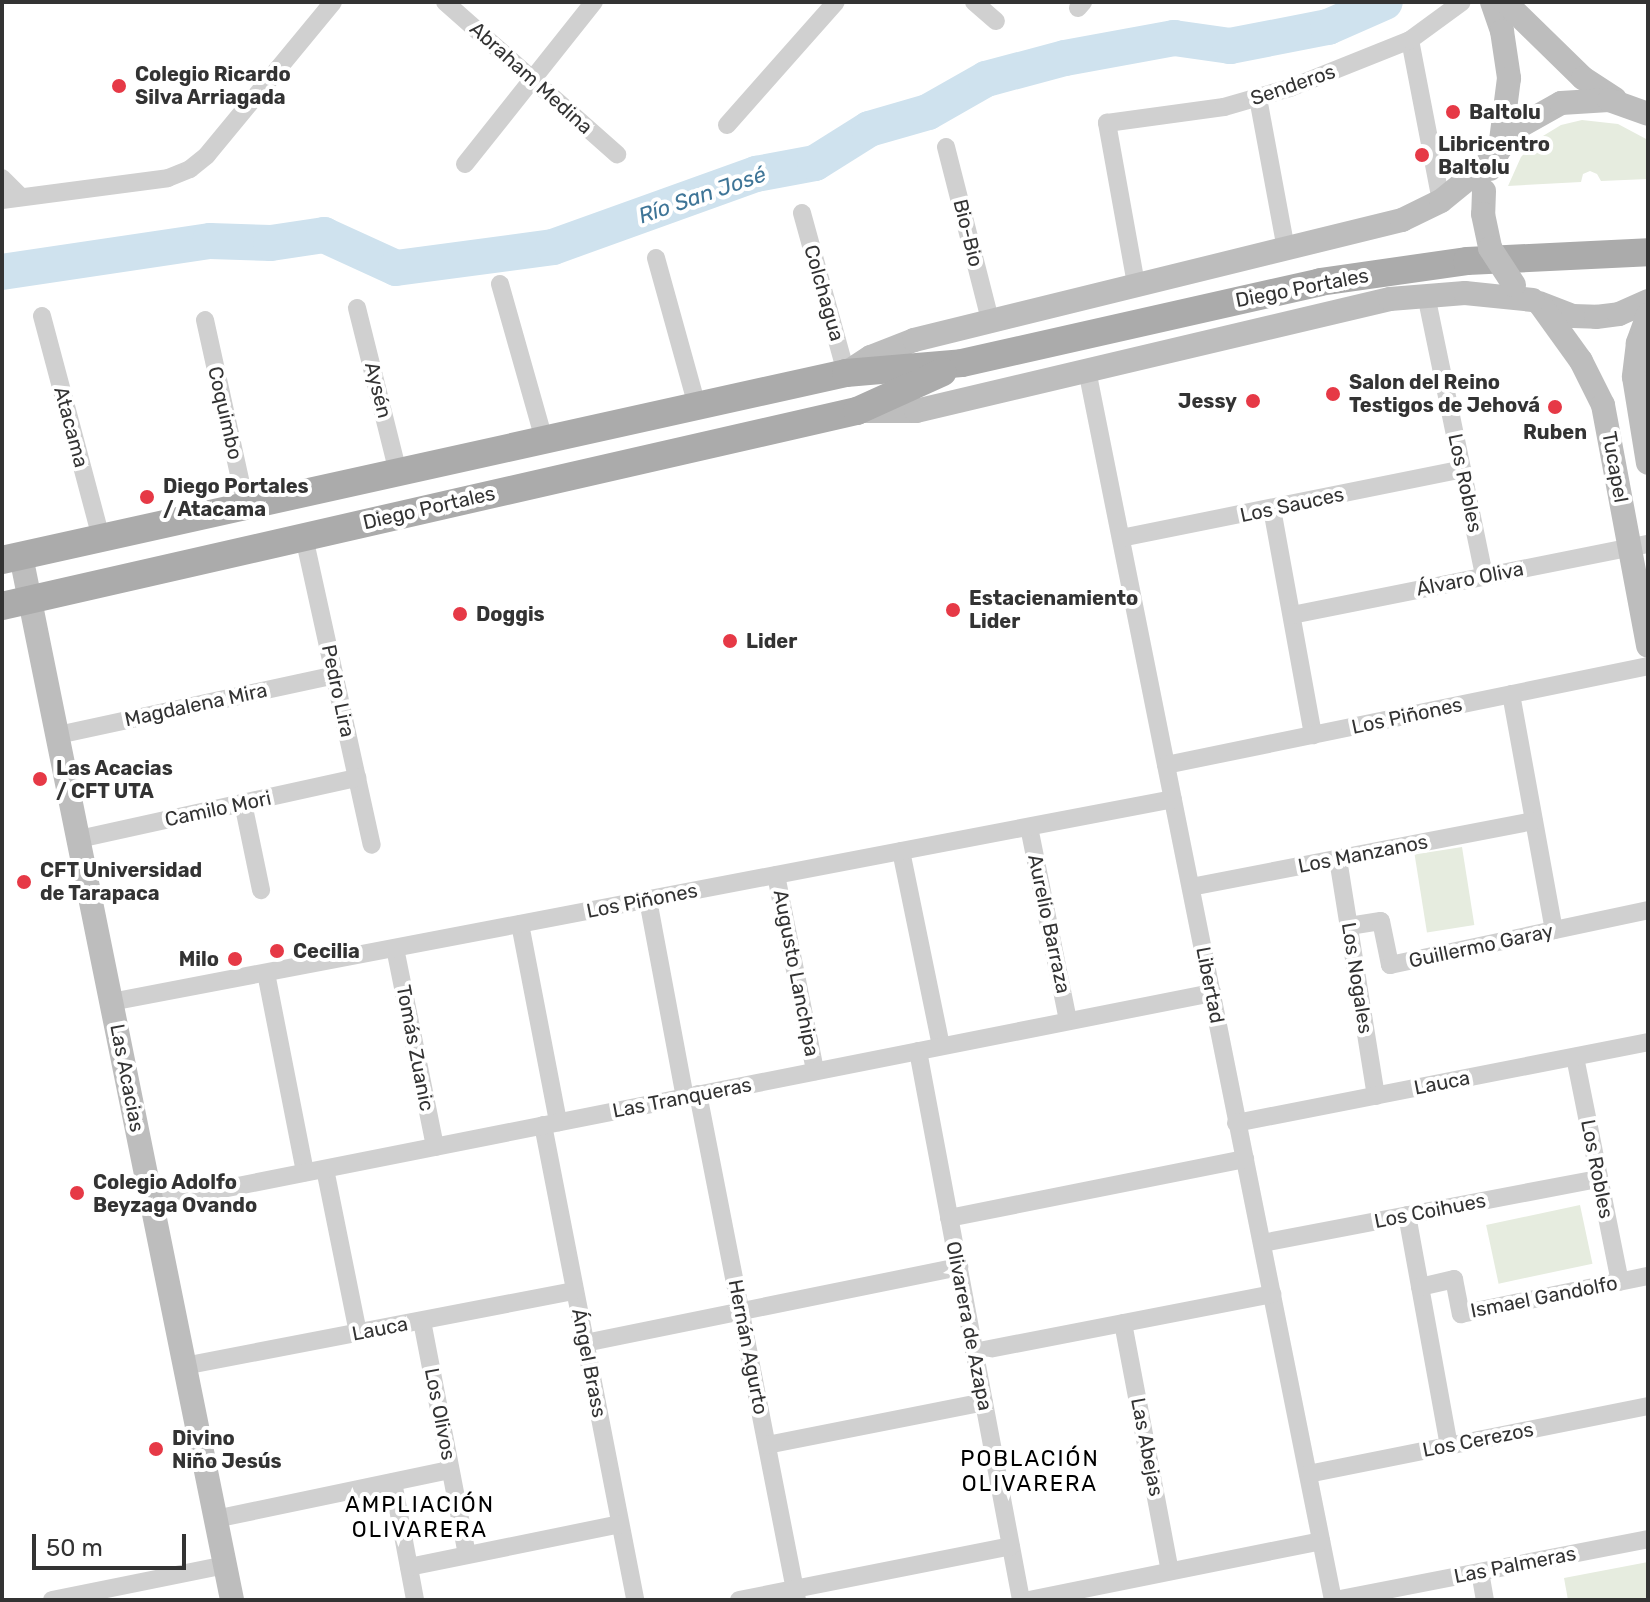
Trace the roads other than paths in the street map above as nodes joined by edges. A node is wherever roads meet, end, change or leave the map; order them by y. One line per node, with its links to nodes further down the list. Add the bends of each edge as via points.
1 (333, 2): 20 (street, via 190,169 168,178)
2 (445, 2): 10 (street, Abraham Medina)
3 (594, 2): 10 (street)
4 (836, 2): 14 (street)
5 (974, 2): 8 (street)
6 (1462, 2): 9 (street, Senderos)
7 (1506, 3): 12 (street, via 1583,78); 17 (street, via 1502,31 1509,78)
8 (996, 21)
9 (1410, 40): 11 (street, Senderos); 22 (street)
10 (532, 79): 16 (street, Abraham Medina); 18 (street)
11 (1258, 98): 24 (street); 28 (street, Senderos, via 1107,123)
12 (1624, 103): 13 (street); 17 (street, Diego Portales, via 1577,99 1546,109 1520,126)
13 (1648, 114)
14 (727, 125)
15 (946, 147): 36 (street, Bio-Bio)
16 (617, 154)
17 (1497, 154): 22 (street, Diego Portales); 30 (street, Tucapel, bridge, via 1484,191 1490,248)
18 (465, 164)
19 (2, 178): 20 (street)
20 (21, 197): 21 (street)
21 (2, 200)
22 (1441, 201): 24 (street, Diego Portales, via 1402,220)
23 (802, 213): 39 (street, Colchagua)
24 (1286, 249): 28 (street, Diego Portales)
25 (1648, 252): 37 (main road, Diego Portales, via 1519,257 1373,273)
26 (656, 258): 40 (street)
27 (500, 284): 42 (street)
28 (1136, 284): 36 (street, Diego Portales)
29 (1426, 295): 30 (street, Diego Portales); 38 (street, Diego Portales); 44 (street, Los Robles)
30 (1529, 297): 31 (street, Diego Portales, via 1573,316 1596,317); 53 (street, Tucapel, via 1581,361 1603,405)
31 (1648, 301)
32 (357, 308): 45 (street, Aysén)
33 (1648, 315): 43 (street, Tucapel, via 1634,377)
34 (42, 316): 51 (street, Atacama)
35 (205, 320): 47 (street, Coquimbo)
36 (990, 320): 39 (street, Diego Portales, via 891,348)
37 (962, 363): 39 (main road, Diego Portales); 41 (main road, Diego Portales)
38 (1087, 370): 41 (street, Diego Portales, via 916,411); 52 (street, Libertad)
39 (846, 373): 40 (main road, Diego Portales)
40 (697, 406): 42 (main road, Diego Portales)
41 (857, 411): 49 (main road, Diego Portales)
42 (544, 440): 45 (main road, Diego Portales)
43 (1648, 463)
44 (1462, 469): 48 (street, Los Sauces); 55 (street, Los Robles)
45 (398, 473): 46 (main road, Diego Portales)
46 (358, 482): 47 (main road, Diego Portales); 49 (main road)
47 (246, 506): 51 (main road, Diego Portales)
48 (1272, 509): 52 (street, Los Sauces); 58 (street)
49 (369, 522): 50 (main road, Diego Portales)
50 (304, 537): 56 (main road, Diego Portales); 61 (street, Pedro Lira)
51 (101, 538): 54 (main road, Diego Portales)
52 (1121, 538): 65 (street, Libertad)
53 (1638, 546): 55 (street, Álvaro Oliva); 59 (street, Tucapel)
54 (12, 558): 56 (street, Las Acacias)
55 (1484, 576): 58 (street, Álvaro Oliva)
56 (30, 600): 57 (main road, Diego Portales); 63 (street, Las Acacias)
57 (2, 606)
58 (1292, 615): 64 (street)
59 (1648, 646)
60 (1648, 666): 62 (street, Los Piñones)
61 (335, 675): 63 (street, Magdalena Mira); 66 (street, Pedro Lira)
62 (1511, 694): 64 (street, Los Piñones); 69 (street)
63 (58, 735): 71 (street, Las Acacias)
64 (1313, 735): 65 (street, Los Piñones)
65 (1166, 765): 67 (street, Libertad)
66 (357, 778): 68 (street, Camilo Mori); 72 (street, Pedro Lira)
67 (1173, 799): 70 (street, Los Piñones); 76 (street, Libertad)
68 (243, 803): 71 (street, Camilo Mori); 77 (street)
69 (1534, 821): 74 (street, Los Manzanos); 82 (street)
70 (1029, 827): 73 (street, Los Piñones); 87 (street, Aurelio Barraza)
71 (79, 839): 86 (street, Las Acacias)
72 (372, 845)
73 (901, 851): 75 (street, Los Piñones); 89 (street)
74 (1338, 859): 76 (street, Los Manzanos); 81 (street, Los Nogales)
75 (776, 875): 78 (street, Los Piñones); 92 (street, Augusto Lanchipa)
76 (1191, 887): 85 (street, Libertad)
77 (261, 890)
78 (648, 900): 80 (street, Los Piñones); 93 (street, Hernán Agurto)
79 (1648, 910): 82 (street, Guillermo Garay)
80 (520, 924): 83 (street, Los Piñones); 96 (street, Ángel Brass)
81 (1349, 926): 82 (street, Guillermo Garay, via 1381,921 1390,965); 94 (street, Los Nogales)
82 (1554, 930)
83 (395, 948): 84 (street, Los Piñones); 97 (street, Tomás Zuanic)
84 (266, 973): 86 (street, Los Piñones); 100 (street)
85 (1212, 993): 87 (street, Las Tranqueras); 95 (street, Libertad)
86 (111, 1002): 102 (street, Las Acacias)
87 (1068, 1021): 89 (street, Las Tranqueras)
88 (1648, 1042): 91 (street, Lauca)
89 (941, 1046): 90 (street, Las Tranqueras)
90 (918, 1051): 92 (street, Las Tranqueras); 104 (street, Olivarera de Azapa)
91 (1575, 1057): 94 (street, Lauca); 101 (street, Los Robles)
92 (815, 1071): 93 (street, Las Tranqueras)
93 (692, 1096): 96 (street, Las Tranqueras); 112 (street, Hernán Agurto)
94 (1376, 1096): 95 (street, Lauca)
95 (1236, 1123): 98 (street, Libertad)
96 (551, 1124): 97 (street, Las Tranqueras); 110 (street, Ángel Brass)
97 (435, 1147): 99 (street, Las Tranqueras)
98 (1245, 1159): 104 (street); 105 (street, Libertad)
99 (325, 1169): 100 (street, Las Tranqueras); 115 (street)
100 (305, 1172): 102 (street, Las Tranqueras)
101 (1599, 1179): 103 (street, Los Coihues); 108 (street, Los Robles)
102 (152, 1203): 118 (street, Las Acacias)
103 (1407, 1215): 105 (street, Los Coihues); 109 (street)
104 (949, 1218): 106 (street, Olivarera de Azapa)
105 (1262, 1243): 111 (street, Libertad)
106 (959, 1267): 112 (street); 117 (street, Olivarera de Azapa)
107 (1648, 1276): 108 (street, Ismael Gandolfo)
108 (1620, 1282): 109 (street, Ismael Gandolfo, via 1461,1314 1454,1279)
109 (1420, 1287): 123 (street)
110 (575, 1291): 113 (street, Lauca); 116 (street, Ángel Brass)
111 (1272, 1294): 114 (street); 125 (street, Libertad)
112 (741, 1312): 116 (street); 122 (street, Hernán Agurto)
113 (422, 1321): 115 (street, Lauca); 124 (street, Los Olivos)
114 (1123, 1323): 117 (street); 135 (street, Las Abejas)
115 (358, 1333): 118 (street, Lauca)
116 (585, 1343): 128 (street, Ángel Brass)
117 (974, 1352): 119 (street, Olivarera de Azapa)
118 (184, 1366): 127 (street, Las Acacias)
119 (984, 1402): 122 (street); 131 (street, Olivarera de Azapa)
120 (1646, 1407): 121 (street); 123 (street, Los Cerezos)
121 (1648, 1427)
122 (767, 1445): 137 (street, Hernán Agurto)
123 (1449, 1446): 125 (street, Los Cerezos)
124 (450, 1470): 126 (street); 132 (street, Los Olivos)
125 (1308, 1474): 130 (street, Libertad)
126 (393, 1482): 127 (street); 134 (street)
127 (215, 1519): 133 (street, Las Acacias)
128 (620, 1524): 132 (street); 141 (street, Ángel Brass)
129 (1648, 1539): 136 (street, Las Palmeras)
130 (1321, 1541): 135 (street); 145 (street, Libertad)
131 (1011, 1546): 137 (street); 143 (street, Olivarera de Azapa)
132 (467, 1555): 134 (street)
133 (225, 1565): 138 (street); 139 (street, Las Acacias)
134 (409, 1567): 140 (street)
135 (1170, 1571): 144 (street)
136 (1480, 1572): 145 (street, Las Palmeras); 146 (street)
137 (796, 1594): 142 (street)
138 (56, 1600)
139 (232, 1600)
140 (415, 1600)
141 (635, 1600)
142 (739, 1600)
143 (1021, 1600)
144 (1029, 1600)
145 (1334, 1600)
146 (1485, 1600)

